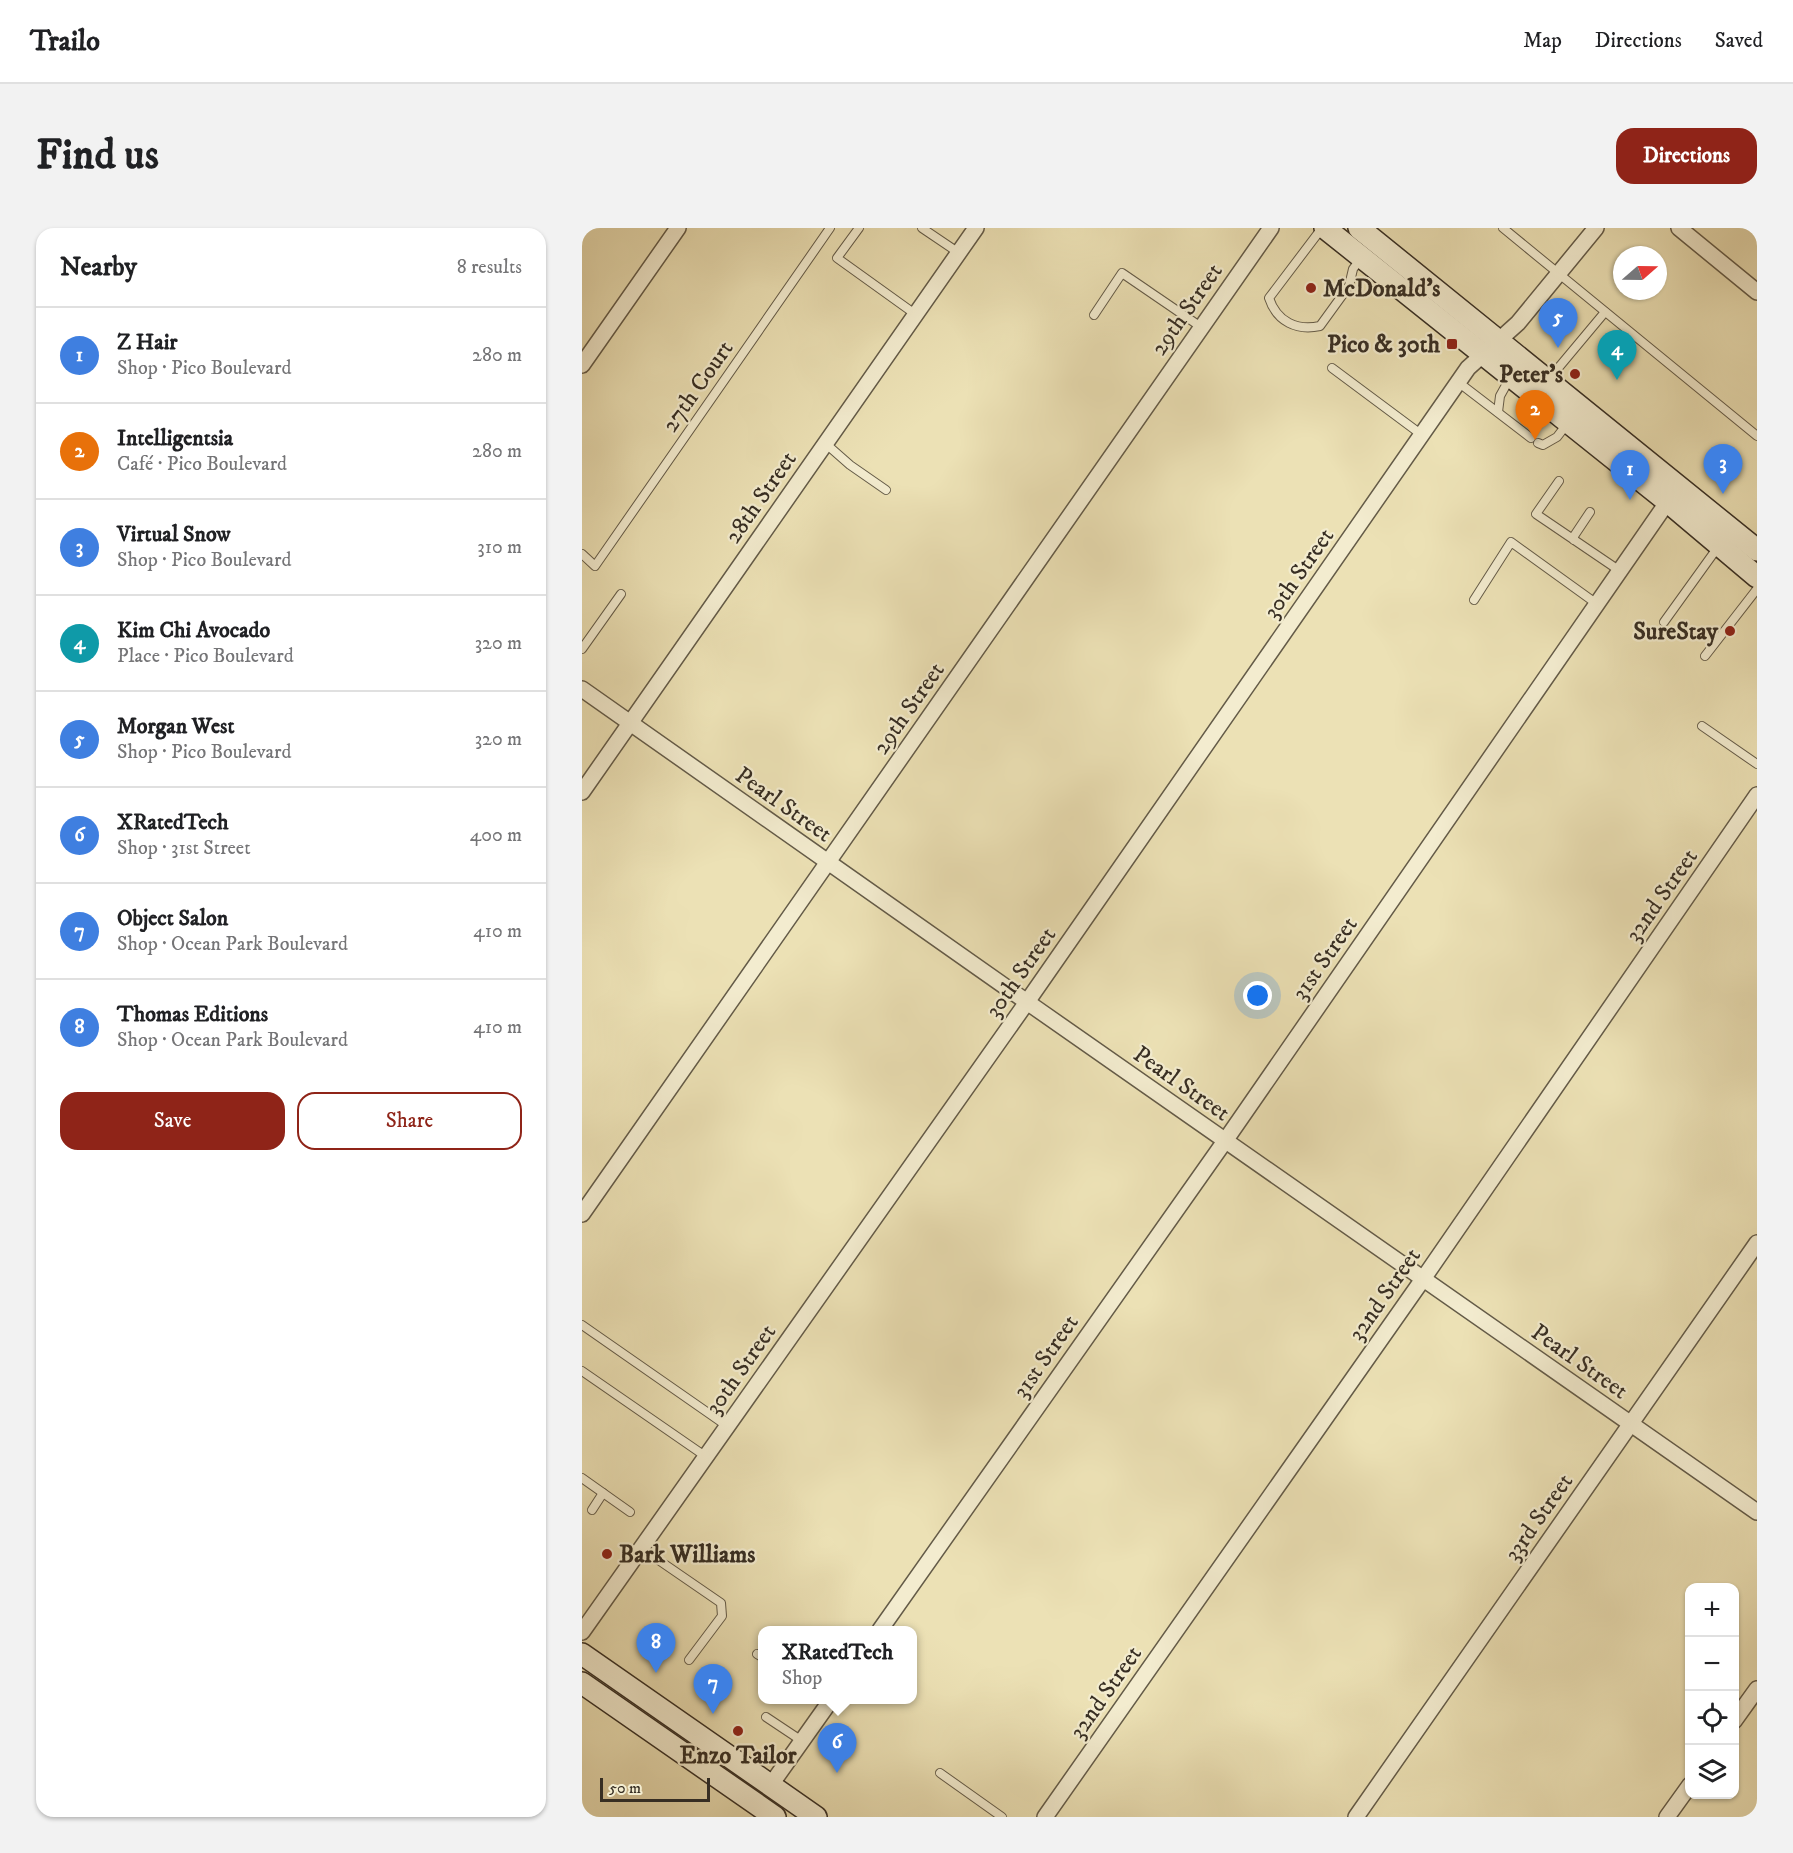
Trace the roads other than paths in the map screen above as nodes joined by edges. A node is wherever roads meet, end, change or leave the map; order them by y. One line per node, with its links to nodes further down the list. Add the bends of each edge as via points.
1 (678, 228): 21 (street)
2 (830, 228): 38 (lane, 27th Court, via 595,566)
3 (859, 228): 17 (lane, via 837,258)
4 (922, 228): 12 (lane)
5 (976, 228): 12 (street, 28th Street)
6 (1271, 228): 19 (street, 29th Street)
7 (1324, 228): 13 (main road); 13 (lane, via 1269,298 1277,315 1290,325 1320,326 1349,286 1353,269)
8 (1359, 228): 20 (main road)
9 (1503, 228): 14 (lane)
10 (1596, 228): 14 (street, 30th Street)
11 (1679, 228): 15 (street)
12 (959, 254): 17 (street, 28th Street)
13 (1362, 256): 20 (main road)
14 (1559, 274): 16 (lane); 20 (street, 30th Street)
15 (1757, 292)
16 (1605, 312): 24 (lane); 29 (lane)
17 (915, 314): 30 (street, 28th Street)
18 (1094, 315): 19 (lane, via 1122,273)
19 (1201, 327): 54 (street, 29th Street)
20 (1492, 348): 23 (main road); 24 (main road); 25 (street, 30th Street)
21 (582, 365)
22 (1332, 368): 28 (lane)
23 (1511, 377): 26 (lane, via 1503,387); 27 (main road)
24 (1548, 381): 33 (main road)
25 (1458, 382): 26 (lane); 28 (street, 30th Street)
26 (1498, 412): 27 (lane, via 1543,445 1557,437)
27 (1569, 422): 33 (main road)
28 (1422, 435): 55 (street, 30th Street)
29 (1757, 436)
30 (825, 443): 32 (lane); 49 (street, 28th Street)
31 (1559, 481): 35 (lane, via 1536,514)
32 (886, 490)
33 (1673, 494): 36 (main road); 37 (main road); 39 (street, 31st Street)
34 (1590, 512): 35 (lane)
35 (1574, 540): 39 (lane)
36 (1718, 546): 40 (main road); 45 (lane)
37 (1757, 550)
38 (582, 554)
39 (1620, 571): 44 (street, 31st Street)
40 (1757, 577)
41 (1757, 589): 47 (lane)
42 (621, 594): 46 (lane)
43 (1474, 600): 44 (lane, via 1511,542)
44 (1597, 604): 56 (street, 31st Street)
45 (1664, 622)
46 (582, 649)
47 (1705, 656)
48 (582, 689): 49 (street, Pearl Street)
49 (630, 723): 52 (street, 28th Street); 54 (street, Pearl Street)
50 (1702, 726): 51 (lane)
51 (1757, 764)
52 (582, 792)
53 (1757, 795): 59 (street, 32nd Street)
54 (828, 862): 55 (street, Pearl Street); 57 (street, 29th Street)
55 (1027, 1002): 56 (street, Pearl Street); 63 (street, 30th Street)
56 (1225, 1140): 59 (street, Pearl Street); 71 (street, 31st Street)
57 (582, 1214)
58 (1757, 1243): 62 (street, 33rd Street)
59 (1423, 1279): 62 (street, Pearl Street); 87 (street, 32nd Street)
60 (582, 1325): 63 (lane)
61 (582, 1371): 64 (lane)
62 (1630, 1424): 69 (street, Pearl Street); 88 (street, 33rd Street)
63 (727, 1426): 64 (street, 30th Street)
64 (705, 1456): 70 (street, 30th Street)
65 (582, 1478): 66 (lane)
66 (603, 1493): 67 (lane); 68 (lane)
67 (592, 1510)
68 (630, 1512)
69 (1757, 1512)
70 (641, 1548): 72 (street, 30th Street); 74 (lane, via 721,1603 722,1616)
71 (882, 1626)
72 (582, 1632)
73 (582, 1654): 82 (main road)
74 (689, 1660)
75 (582, 1683): 84 (main road)
76 (1757, 1689): 78 (street)
77 (826, 1704): 80 (street)
78 (1739, 1714)
79 (766, 1717): 80 (lane)
80 (802, 1741): 82 (street)
81 (940, 1773): 86 (lane)
82 (770, 1786): 85 (main road)
83 (1685, 1791): 89 (street)
84 (775, 1817)
85 (816, 1817)
86 (1002, 1817)
87 (1045, 1817)
88 (1356, 1817)
89 (1667, 1817)

